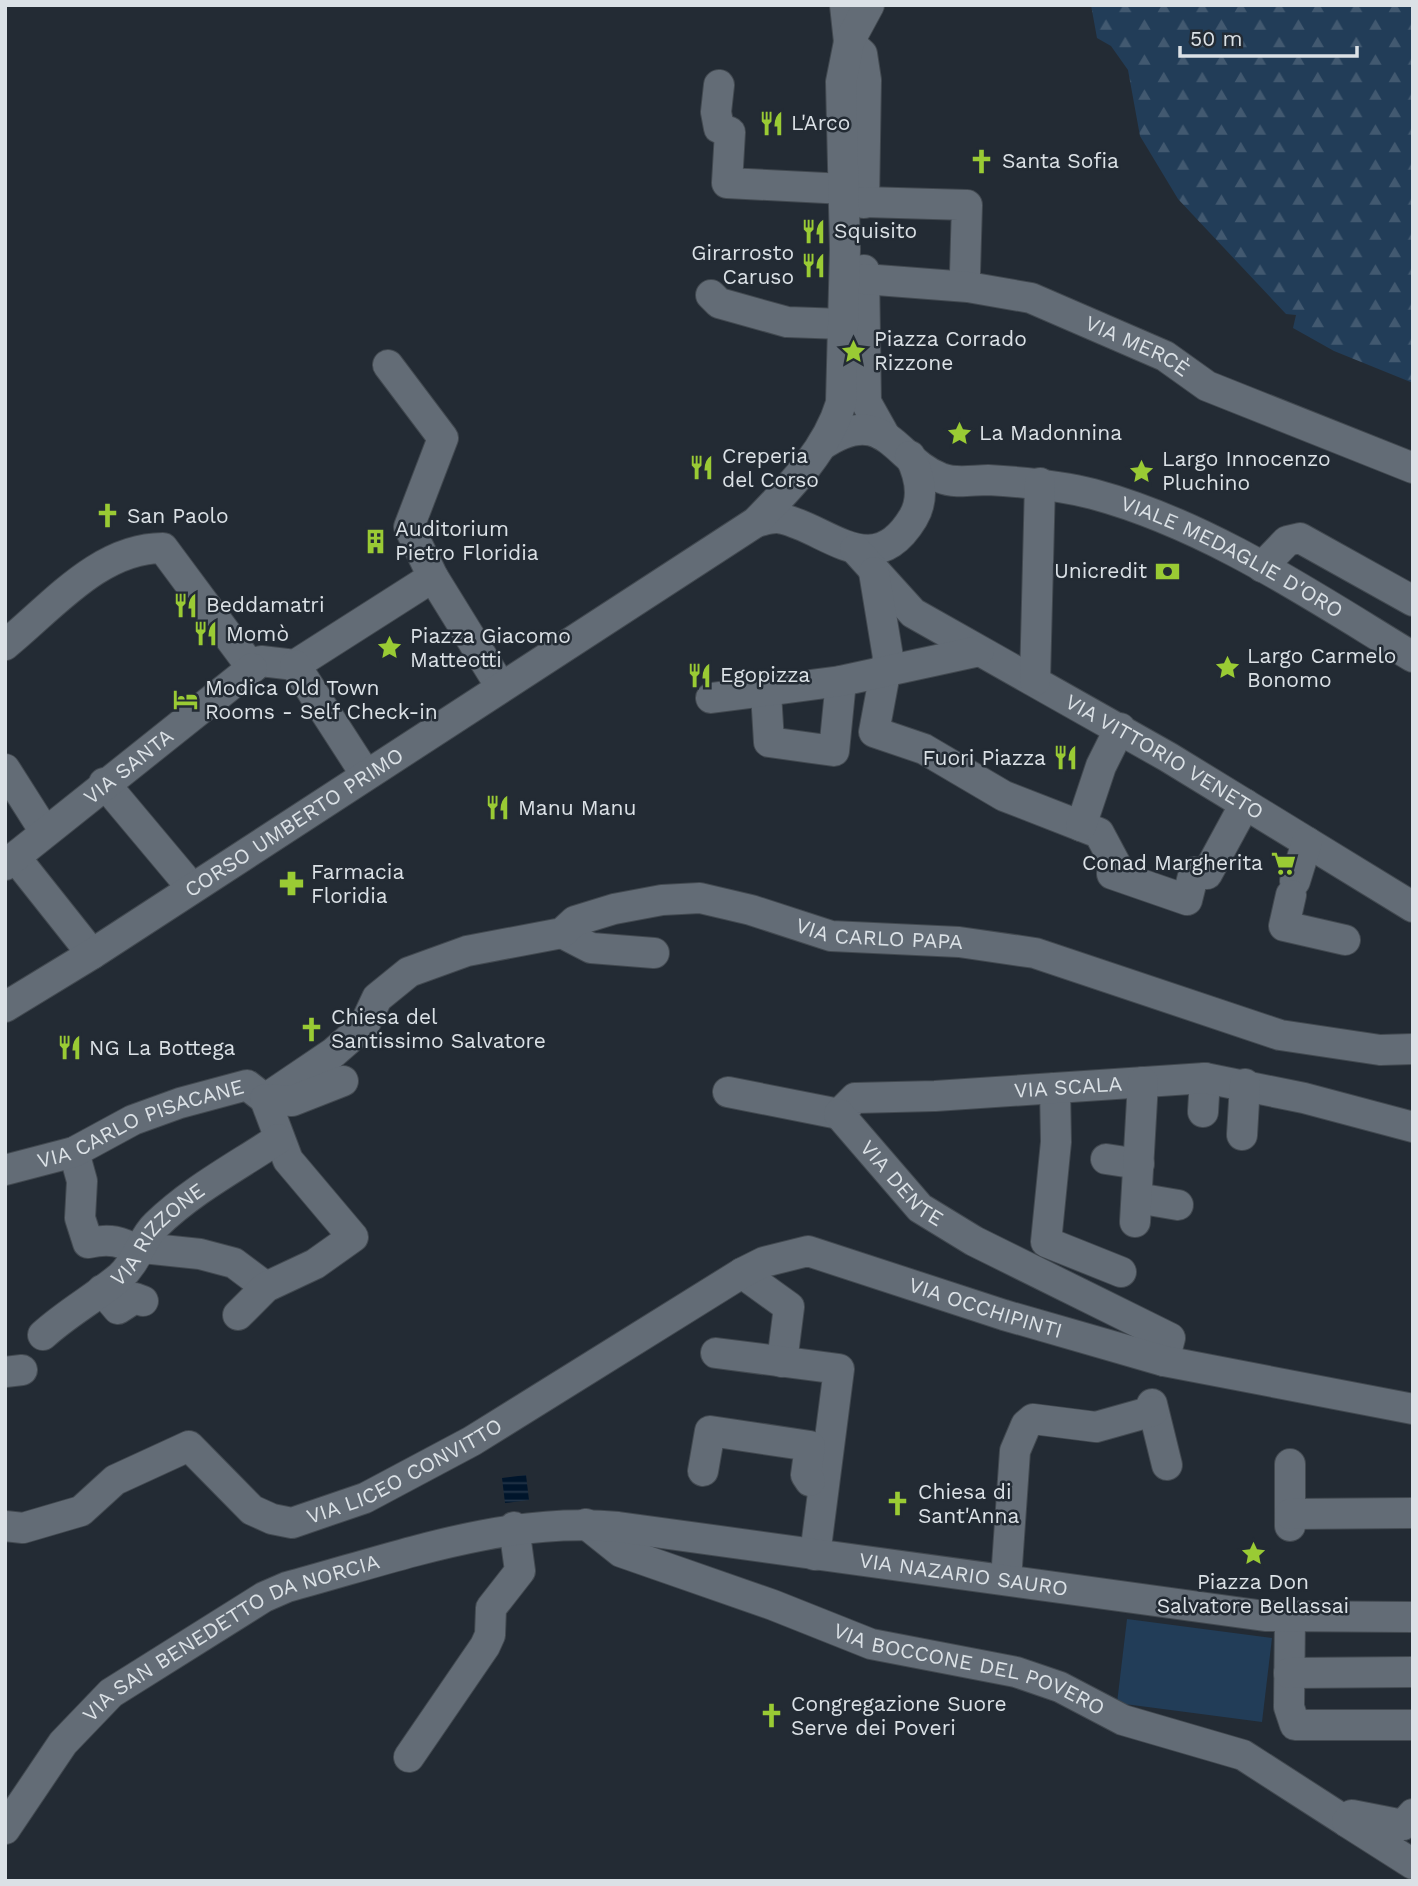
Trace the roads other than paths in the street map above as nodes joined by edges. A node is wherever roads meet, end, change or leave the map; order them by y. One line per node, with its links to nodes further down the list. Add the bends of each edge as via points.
1 (840, 5): 6 (street)
2 (845, 5): 5 (street)
3 (869, 5): 5 (street)
4 (876, 5): 6 (street)
5 (849, 43): 6 (street, via 862,54)
6 (853, 81): 8 (street)
7 (719, 85): 8 (street, via 719,128 730,131 727,183)
8 (845, 193): 9 (street, via 967,205); 10 (street); 12 (street)
9 (965, 273)
10 (877, 280): 14 (street, via 866,402); 17 (street, VIA MERCÈ, via 968,286 1031,298 1165,356 1207,386)
11 (711, 295): 12 (street, via 719,303 787,322)
12 (833, 324): 15 (street, via 841,403 835,423)
13 (388, 365): 23 (street, via 443,438 409,527)
14 (885, 436): 15 (street, via 845,432); 16 (street)
15 (816, 452): 19 (street, CORSO UMBERTO PRIMO); 20 (street, via 803,475 802,492 813,524)
16 (909, 456): 18 (street, VIALE MEDAGLIE D'ORO, via 941,478); 21 (street, via 920,484 916,513 908,527 885,545)
17 (1413, 468)
18 (1040, 483): 22 (street, VIALE MEDAGLIE D'ORO, via 1127,504 1222,544); 33 (street)
19 (756, 522): 20 (street, via 783,519); 34 (street, CORSO UMBERTO PRIMO)
20 (825, 537): 21 (street)
21 (855, 549): 24 (street, VIA VITTORIO VENETO)
22 (1262, 567): 25 (street, via 1287,541 1300,538); 28 (street, VIALE MEDAGLIE D'ORO)
23 (429, 568): 30 (street); 34 (street)
24 (874, 572): 27 (street, VIA VITTORIO VENETO, via 913,613); 31 (street, via 888,657)
25 (1413, 601)
26 (5, 645): 29 (street, via 101,564 142,548 163,548)
27 (979, 650): 31 (street); 33 (street, VIA VITTORIO VENETO)
28 (1413, 657)
29 (256, 664): 30 (street); 40 (street, VIA SANTA)
30 (295, 665): 39 (street)
31 (884, 671): 32 (street); 42 (street, via 874,732 924,749 1004,796)
32 (842, 681): 35 (street); 35 (street, via 834,751 769,742)
33 (1035, 681): 37 (street, VIA VITTORIO VENETO)
34 (501, 687): 39 (street, CORSO UMBERTO PRIMO)
35 (766, 693): 36 (street)
36 (711, 698)
37 (1119, 728): 41 (street, VIA VITTORIO VENETO); 42 (street)
38 (5, 769): 43 (street)
39 (366, 775): 46 (street, CORSO UMBERTO PRIMO)
40 (104, 782): 43 (street, VIA SANTA); 46 (street)
41 (1245, 804): 42 (street, via 1208,874 1194,872 1187,900 1112,874 1115,863 1099,833); 44 (street, VIA VITTORIO VENETO)
42 (1081, 826)
43 (46, 832): 45 (street, VIA SANTA)
44 (1307, 842): 47 (street, VIA VITTORIO VENETO); 49 (street, via 1284,926)
45 (10, 861): 51 (street)
46 (192, 888): 51 (street, CORSO UMBERTO PRIMO)
47 (1413, 907)
48 (562, 933): 50 (street, via 591,948); 53 (street, VIA CARLO PAPA, via 467,951 409,972 377,998); 54 (street, VIA CARLO PAPA, via 575,921 614,909 700,898 831,936 959,942 1035,953 1280,1035 1380,1050)
49 (1345, 940)
50 (654, 953)
51 (92, 954): 52 (street, CORSO UMBERTO PRIMO)
52 (11, 994)
53 (367, 1015): 61 (street, VIA CARLO PISACANE, via 364,1026 333,1053)
54 (1413, 1049)
55 (1205, 1078): 57 (street, VIA SCALA); 58 (street, VIA SCALA); 62 (street)
56 (343, 1081): 61 (street, via 292,1101)
57 (1143, 1082): 59 (street, VIA SCALA); 69 (street)
58 (1245, 1084): 64 (street, VIA SCALA); 65 (street)
59 (1055, 1088): 63 (street, VIA SCALA, via 855,1098); 74 (street, via 1056,1142 1046,1242)
60 (728, 1092): 63 (street)
61 (265, 1099): 66 (street); 67 (street, VIA CARLO PISACANE, via 247,1085 192,1100 133,1120)
62 (1203, 1112)
63 (839, 1114): 82 (street, VIA DENTE, via 920,1208 974,1241 1170,1338)
64 (1413, 1127)
65 (1242, 1135)
66 (278, 1139): 72 (street, VIA RIZZONE, via 171,1210 148,1233); 76 (street, via 288,1160 353,1237 315,1264)
67 (74, 1152): 70 (street, VIA CARLO PISACANE); 72 (street, via 82,1181 80,1218 88,1243 107,1239)
68 (1106, 1159): 69 (street)
69 (1139, 1164): 71 (street, via 1136,1210)
70 (5, 1170)
71 (1178, 1205)
72 (142, 1250): 76 (street, via 200,1254 234,1263); 77 (street, VIA RIZZONE)
73 (808, 1251): 75 (street, VIA LICEO CONVITTO); 82 (street, VIA OCCHIPINTI)
74 (1121, 1272)
75 (742, 1273): 83 (street, via 789,1307); 91 (street, VIA LICEO CONVITTO, via 472,1441 338,1508 292,1523 272,1519 252,1510 190,1446 115,1480 80,1511 23,1528)
76 (266, 1287): 79 (street)
77 (102, 1290): 78 (street, via 118,1309 135,1298); 80 (street, VIA RIZZONE)
78 (143, 1301)
79 (238, 1315)
80 (43, 1335)
81 (716, 1353): 83 (street)
82 (1164, 1361): 84 (street, VIA OCCHIPINTI)
83 (782, 1362): 88 (street, via 839,1369)
84 (1413, 1409)
85 (1290, 1464): 89 (street, via 1290,1520)
86 (1167, 1465): 94 (street, via 1152,1407 1096,1427 1033,1419 1015,1451)
87 (703, 1471): 88 (street, via 710,1431 810,1446 806,1475)
88 (822, 1499): 93 (street)
89 (1413, 1513)
90 (586, 1524): 92 (street, VIA NAZARIO SAURO); 93 (street, VIA NAZARIO SAURO); 102 (street, VIA BOCCONE DEL POVERO, via 621,1552 870,1644 1016,1672 1060,1687 1123,1720 1243,1755)
91 (5, 1526)
92 (514, 1527): 100 (street, via 520,1571 491,1608 485,1646); 103 (street, VIA SAN BENEDETTO DA NORCIA, via 264,1597 111,1693 64,1742)
93 (815, 1555): 94 (street, VIA NAZARIO SAURO)
94 (1006, 1580): 95 (street, VIA NAZARIO SAURO)
95 (1290, 1616): 96 (street, VIA NAZARIO SAURO); 98 (street)
96 (1413, 1616)
97 (1413, 1672): 98 (street)
98 (1289, 1673): 99 (street, via 1289,1707 1295,1725)
99 (1413, 1726)
100 (409, 1757)
101 (1408, 1819): 102 (street, via 1352,1815)
102 (1347, 1822): 104 (street)
103 (5, 1829)
104 (1413, 1864)

